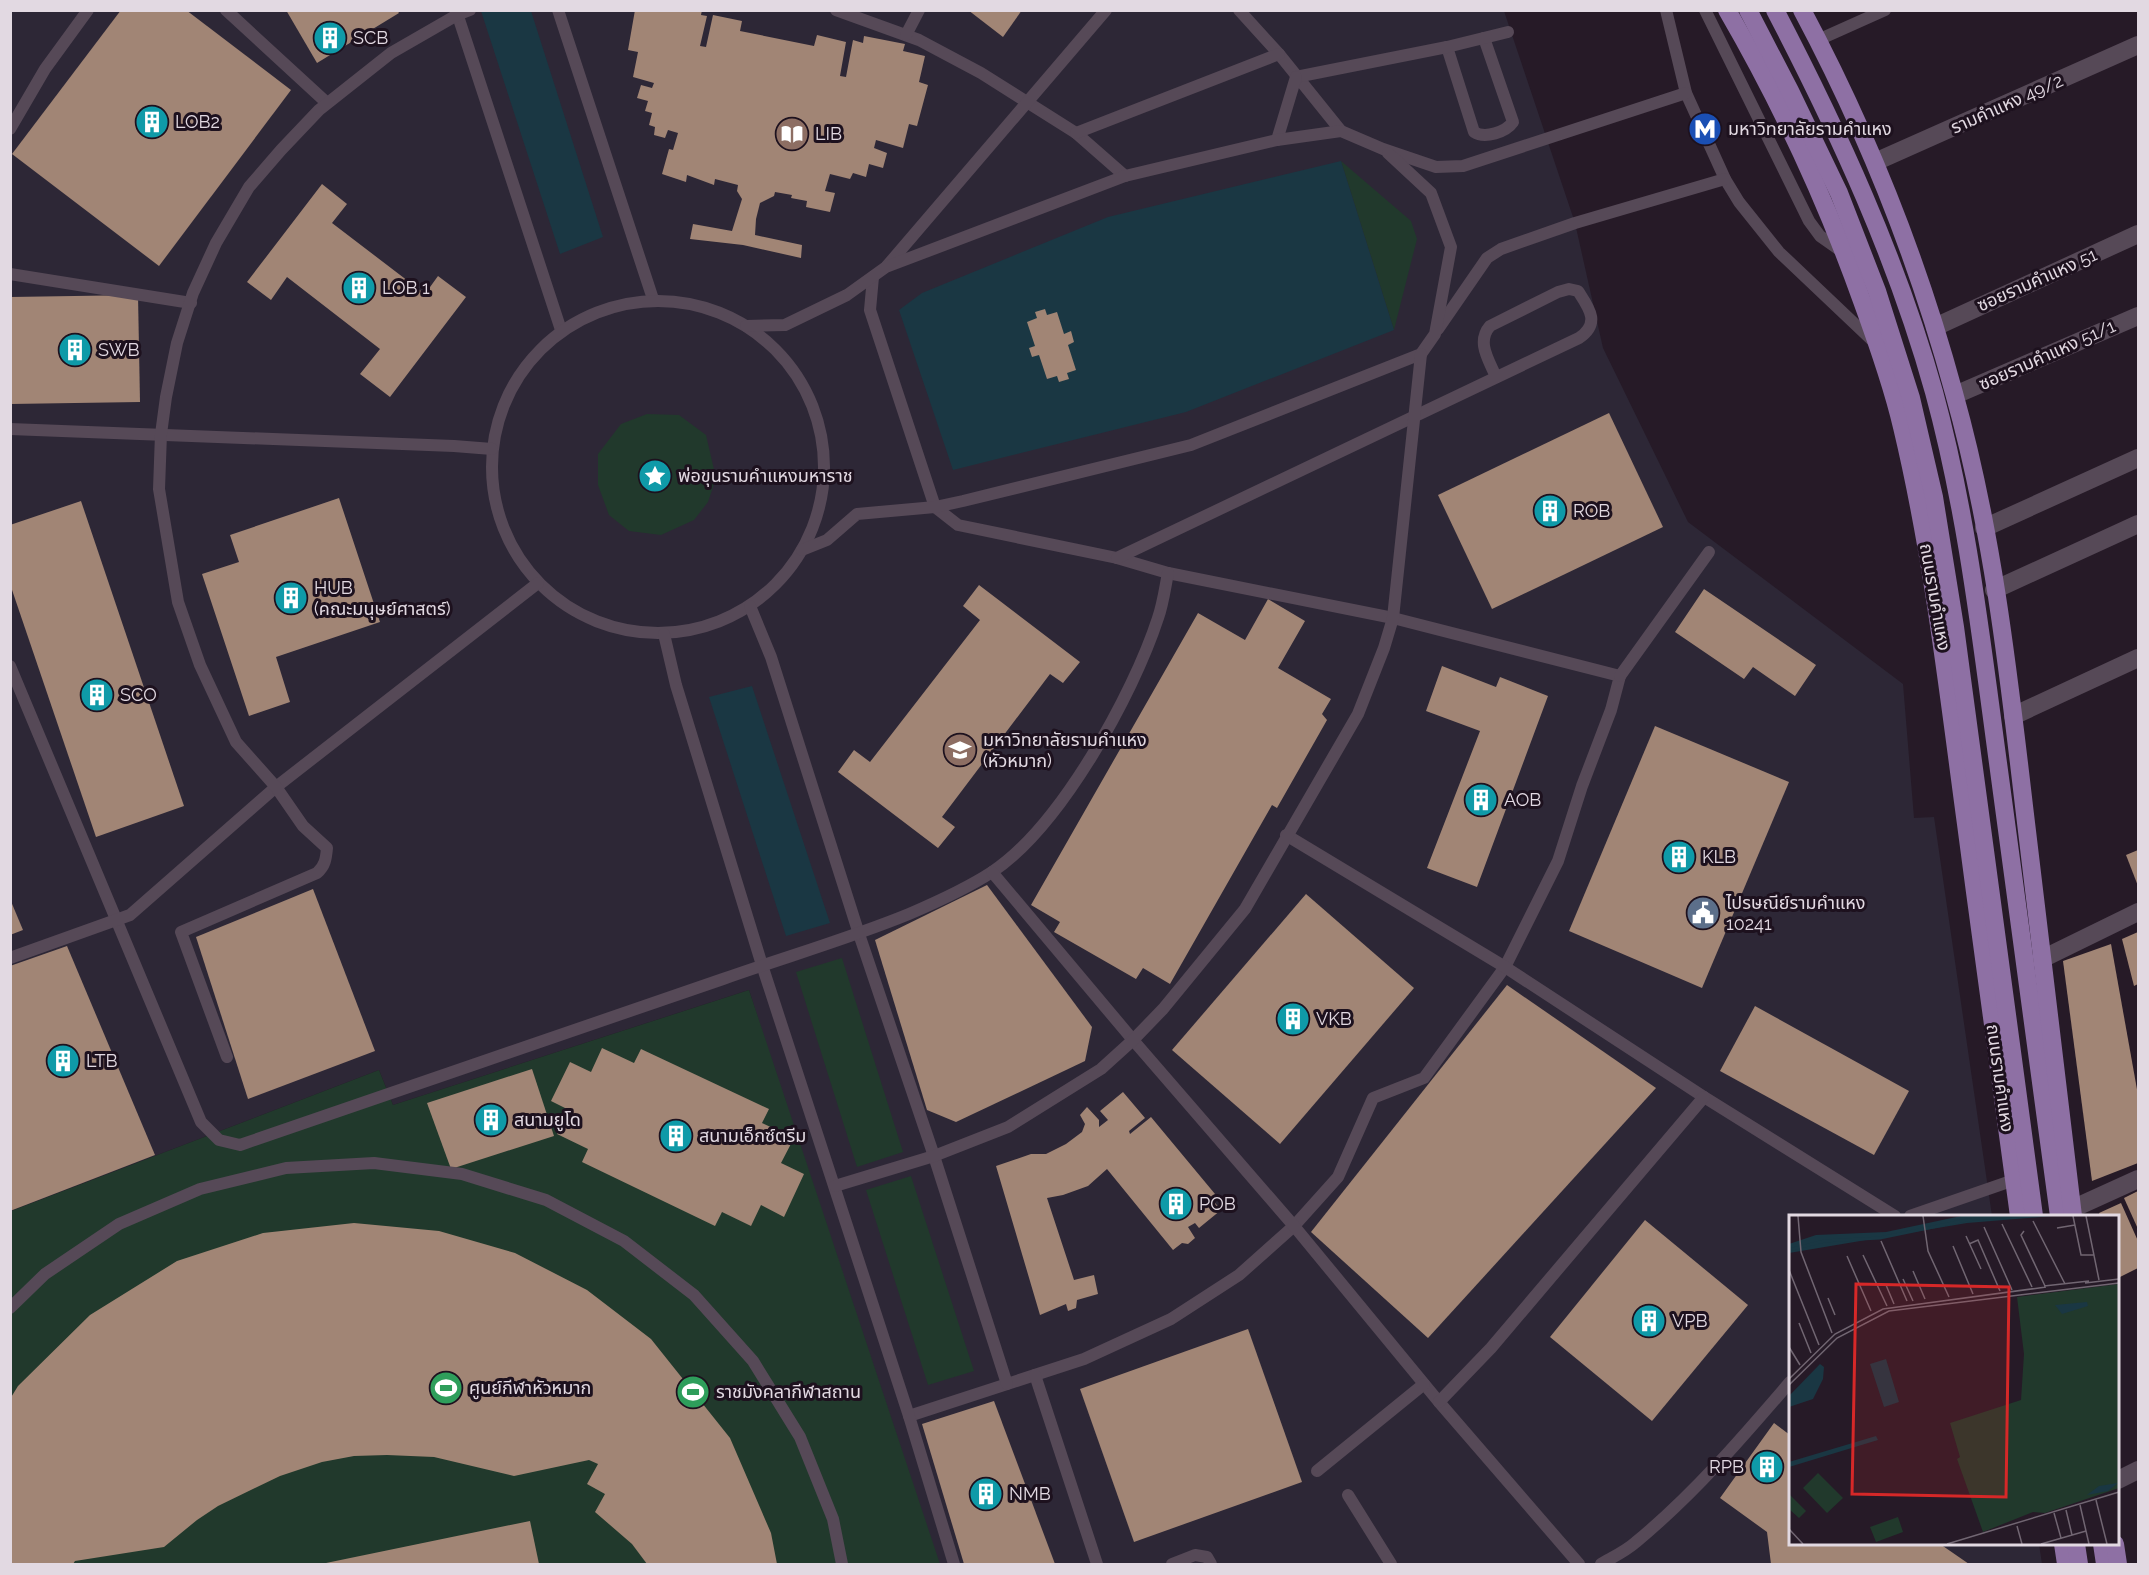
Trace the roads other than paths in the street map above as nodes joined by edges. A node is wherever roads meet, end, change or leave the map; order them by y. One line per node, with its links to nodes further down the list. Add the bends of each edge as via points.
1 (88, 10): 28 (lane, via 45,69)
2 (226, 10): 27 (lane)
3 (470, 10): 16 (lane)
4 (558, 10): 41 (lane)
5 (836, 10): 18 (lane)
6 (919, 10): 18 (lane)
7 (1106, 10): 26 (lane)
8 (1239, 10): 23 (lane)
9 (1666, 10): 25 (lane)
10 (1705, 10): 37 (lane, via 1809,221 1820,236)
11 (1727, 10): 37 (main road, ถนนรามคำแหง, via 1794,136)
12 (1748, 10): 101 (main road, ถนนรามคำแหง, via 1839,193 1877,291 1911,398 1934,497 1955,627)
13 (1775, 10): 97 (main road, via 1860,184 1899,284 1934,392 1979,613)
14 (1802, 10): 20 (main road)
15 (1885, 10): 20 (lane)
16 (456, 13): 27 (lane, via 391,53); 46 (lane)
17 (1508, 32): 19 (lane)
18 (906, 35): 26 (lane, via 981,73)
19 (1484, 38): 22 (lane); 22 (lane, via 1513,122 1495,133 1474,132)
20 (1818, 40): 33 (main road)
21 (2139, 45): 33 (street, รามคำแหง 49/2)
22 (1447, 47): 24 (lane)
23 (1279, 54): 24 (lane); 30 (lane)
24 (1296, 77): 29 (lane); 31 (lane)
25 (1686, 93): 32 (lane, via 1463,165 1436,167); 35 (lane)
26 (1027, 102): 30 (lane); 38 (lane)
27 (327, 104): 42 (lane, via 249,188 216,243)
28 (10, 129)
29 (1341, 131): 31 (lane); 32 (lane)
30 (1076, 133): 34 (lane)
31 (1276, 140): 34 (lane)
32 (1383, 149): 47 (lane, via 1431,193 1451,247)
33 (1875, 162): 45 (main road)
34 (1125, 176): 38 (lane)
35 (1725, 179): 47 (lane, via 1501,249 1487,258); 48 (lane, via 1779,252)
36 (2139, 234): 45 (street, ซอยรามคำแหง 51)
37 (1845, 254): 48 (main road, ถนนรามคำแหง)
38 (886, 267): 40 (lane)
39 (10, 273): 42 (lane)
40 (873, 278): 44 (lane, via 785,325); 57 (lane, via 870,310)
41 (653, 299): 44 (lane, via 694,303); 46 (lane, via 605,308)
42 (191, 303): 54 (lane, via 177,343)
43 (2139, 315): 51 (street, ซอยรามคำแหง 51/1)
44 (746, 326): 60 (lane, via 798,376 818,420 824,467 817,514)
45 (1935, 327): 51 (main road)
46 (561, 330): 55 (lane, via 527,363 515,383 504,404)
47 (1435, 334): 49 (lane)
48 (1879, 347): 66 (main road, ถนนรามคำแหง, via 1902,425)
49 (1421, 354): 52 (lane); 57 (lane, via 1191,445)
50 (1496, 377): 50 (lane, via 1484,346 1490,326 1558,292 1578,291 1591,311 1590,327 1585,334); 52 (lane)
51 (1955, 395): 59 (main road)
52 (1414, 416): 62 (lane); 68 (lane)
53 (10, 429): 54 (lane)
54 (161, 434): 55 (lane); 78 (lane, via 159,489 178,602 200,665 236,742)
55 (492, 449): 64 (lane, via 494,498 510,544)
56 (2139, 458): 59 (street)
57 (936, 507): 60 (lane, via 857,514 827,540); 62 (lane, via 958,525)
58 (2139, 524): 65 (street)
59 (1984, 528): 65 (main road)
60 (802, 550): 67 (lane, via 779,581)
61 (1709, 552): 74 (lane)
62 (1117, 558): 63 (lane)
63 (1168, 573): 68 (lane); 82 (lane, via 1159,616 1144,657 1098,746 1045,823)
64 (538, 583): 69 (lane, via 574,612 617,629); 78 (lane)
65 (1993, 584): 66 (main road); 70 (main road)
66 (1934, 591): 71 (main road, ถนนรามคำแหง)
67 (750, 606): 69 (lane, via 709,626); 85 (lane, via 771,657)
68 (1393, 618): 74 (lane); 81 (lane, via 1358,714)
69 (664, 634): 88 (lane)
70 (2002, 639): 71 (main road); 75 (main road)
71 (1945, 655): 77 (main road, ถนนรามคำแหง)
72 (2139, 658): 75 (street)
73 (10, 666): 84 (lane)
74 (1620, 676): 89 (lane, via 1558,861)
75 (2013, 716): 76 (main road)
76 (2018, 756): 77 (main road); 79 (main road)
77 (1959, 767): 80 (main road, ถนนรามคำแหง)
78 (276, 787): 84 (lane, via 130,915); 91 (lane, via 303,826 327,848 322,868 181,932)
79 (2024, 813): 80 (main road); 87 (main road)
80 (1966, 824): 95 (main road, ถนนรามคำแหง)
81 (1286, 835): 89 (lane); 90 (lane, via 1245,909 1163,1010)
82 (992, 872): 85 (lane, via 939,901); 90 (lane)
83 (2139, 912): 87 (street)
84 (115, 921): 86 (lane); 88 (lane, via 201,1122 219,1140 240,1145)
85 (859, 934): 88 (lane); 93 (lane)
86 (10, 958)
87 (2042, 959): 97 (main road)
88 (762, 965): 96 (lane)
89 (1505, 967): 92 (lane); 102 (lane, via 1424,1078 1373,1098 1338,1177)
90 (1133, 1040): 93 (lane, via 1101,1069 1033,1113); 102 (lane)
91 (227, 1056)
92 (1704, 1096): 98 (lane); 108 (lane, via 1491,1348)
93 (934, 1156): 96 (lane); 105 (lane)
94 (2139, 1179): 97 (street)
95 (2014, 1180): 99 (lane); 100 (main road, ถนนรามคำแหง)
96 (835, 1186): 109 (lane)
97 (2068, 1214)
98 (1893, 1215)
99 (1913, 1215)
100 (2019, 1215)
101 (2034, 1215)
102 (1294, 1226): 104 (lane, via 1239,1275 1172,1319 1084,1359); 106 (lane)
103 (10, 1308): 118 (lane, via 45,1274 119,1224 200,1189 286,1168 374,1163 462,1174 546,1200 624,1241 694,1296 753,1361 800,1437 833,1519)
104 (1035, 1375): 105 (lane); 120 (lane)
105 (1007, 1384): 109 (lane)
106 (1424, 1384): 108 (lane); 111 (lane)
107 (1789, 1384): 125 (lane, via 1680,1502 1634,1543)
108 (1439, 1402): 124 (lane)
109 (909, 1416): 119 (lane)
110 (2139, 1470): 112 (street)
111 (1317, 1471)
112 (2119, 1480)
113 (1348, 1495): 123 (lane)
114 (2063, 1545): 126 (main road)
115 (2076, 1545): 127 (main road)
116 (2102, 1545): 128 (main road)
117 (2115, 1545): 129 (main road)
118 (842, 1564)
119 (954, 1564)
120 (1097, 1564)
121 (1172, 1564): 122 (lane, via 1200,1555)
122 (1211, 1564)
123 (1391, 1564)
124 (1579, 1564)
125 (1601, 1564)
126 (2066, 1564)
127 (2079, 1564)
128 (2105, 1564)
129 (2118, 1564)

